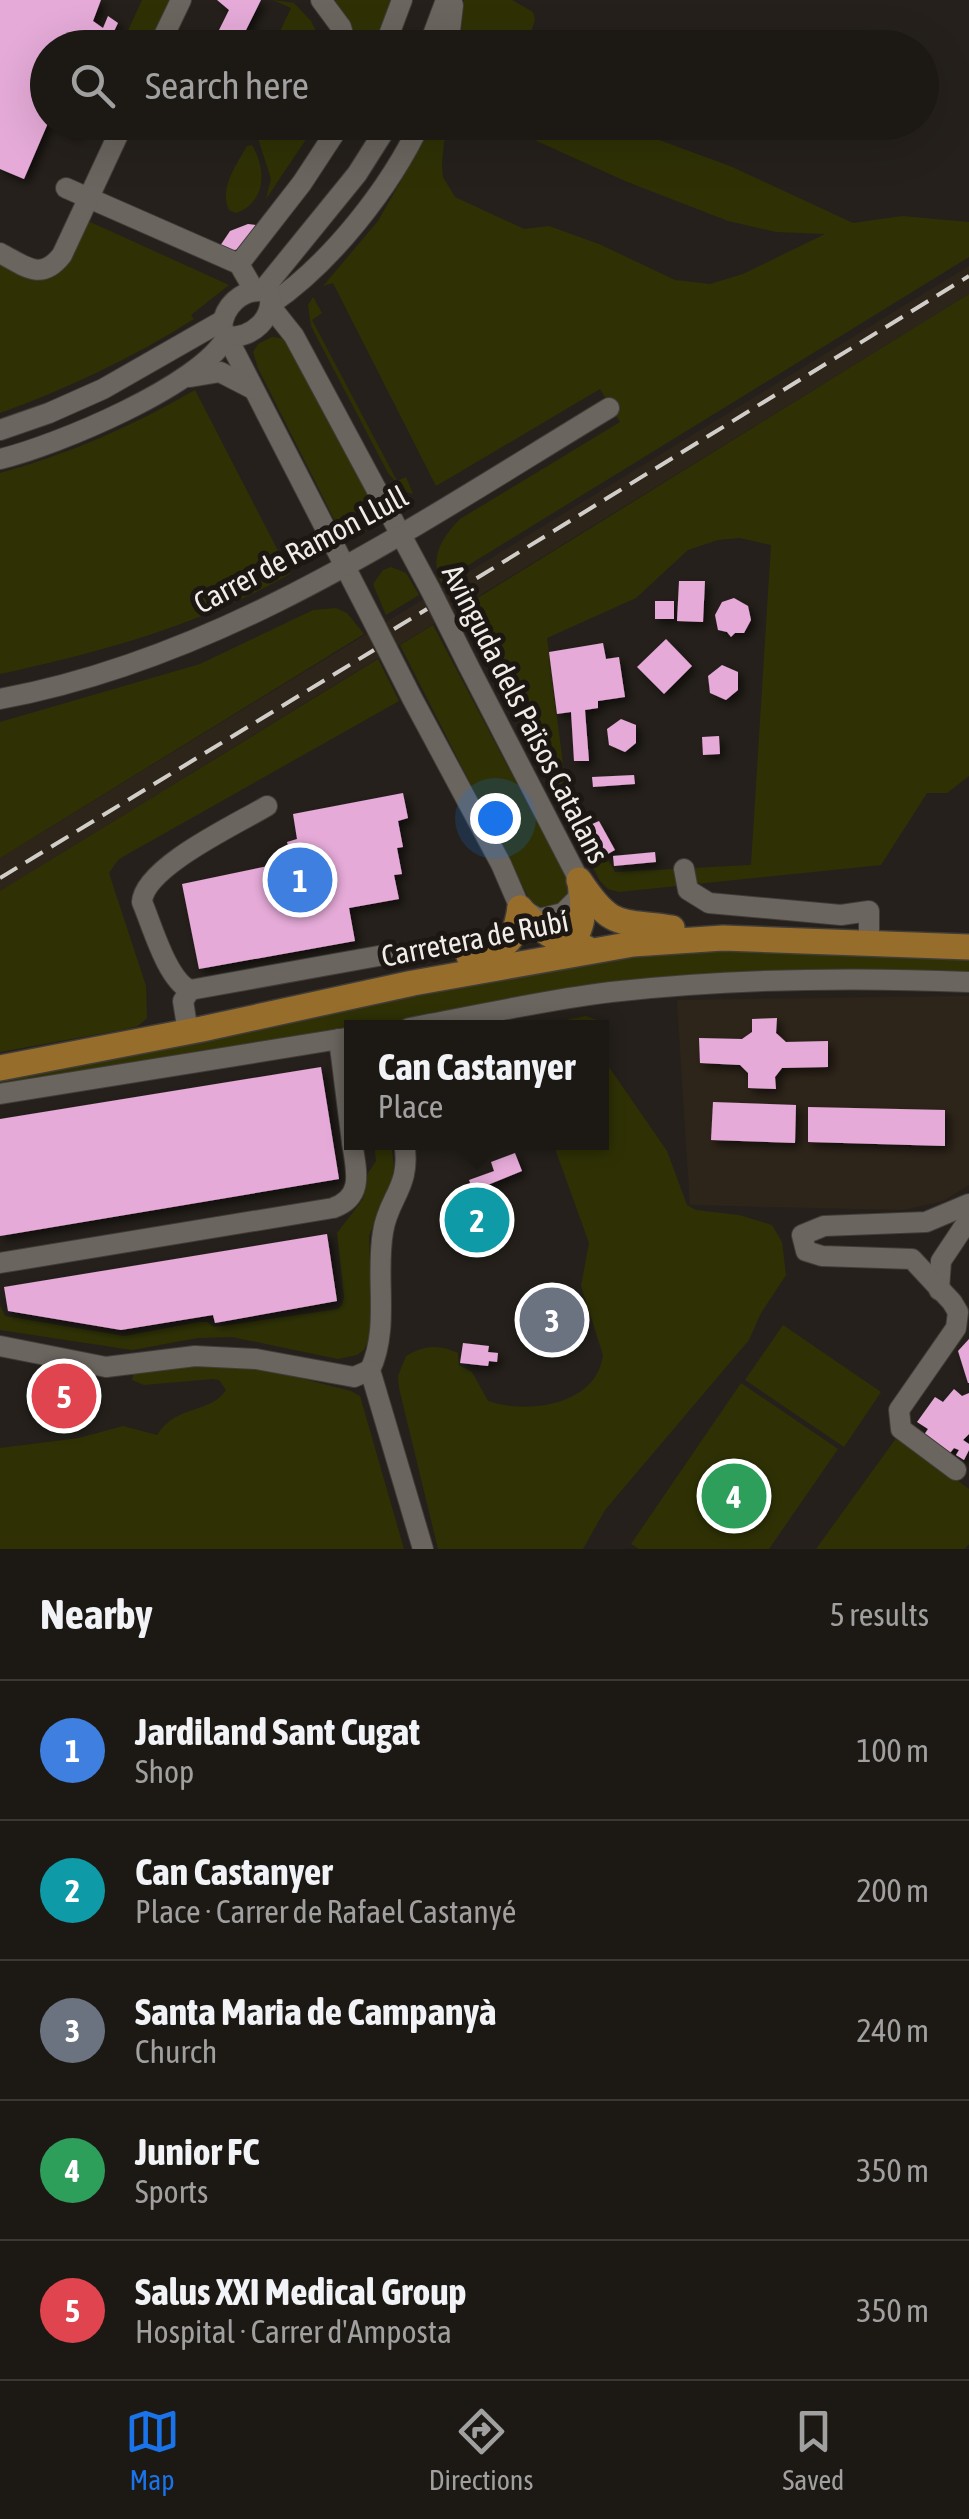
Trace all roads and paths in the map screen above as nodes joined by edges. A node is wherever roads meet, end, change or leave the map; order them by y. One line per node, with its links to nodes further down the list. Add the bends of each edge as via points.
1 (180, 0): 5 (street)
2 (321, 0): 6 (street)
3 (402, 0): 7 (street)
4 (449, 0): 8 (street); 9 (street)
5 (166, 30)
6 (341, 30)
7 (391, 30)
8 (436, 30)
9 (448, 30)
10 (115, 140): 15 (street)
11 (330, 140): 17 (street)
12 (379, 140): 18 (street)
13 (411, 140): 18 (street, via 380,191 321,262)
14 (66, 188): 15 (street)
15 (88, 198): 16 (street, via 53,266 32,269); 17 (street)
16 (0, 253)
17 (239, 264): 18 (street, Avinguda dels Països Catalans)
18 (264, 298): 19 (street, via 232,302); 19 (street, via 268,316 257,328); 25 (street, Avinguda dels Països Catalans, via 294,336)
19 (226, 332): 20 (street, via 220,350); 21 (street); 23 (street)
20 (166, 388): 21 (street, via 210,372 230,375); 24 (street, via 60,440)
21 (255, 391): 26 (street)
22 (610, 408): 25 (street, Carrer de Ramon Llull)
23 (0, 430)
24 (0, 459)
25 (400, 533): 26 (street, Carrer de Ramon Llull); 30 (street, Avinguda dels Països Catalans, bridge)
26 (345, 566): 27 (street, Carrer de Ramon Llull, via 149,658); 31 (street, bridge)
27 (0, 699)
28 (267, 806): 39 (street, via 158,871 142,892 172,974)
29 (684, 869): 34 (street, via 688,890 709,904 870,911)
30 (579, 880): 31 (street, Avinguda dels Països Catalans, via 578,898 563,913 539,919); 32 (main road, via 607,916); 35 (main road, via 584,912)
31 (520, 908): 35 (main road); 38 (main road, via 516,931 501,948)
32 (700, 938): 34 (main road, Carretera de Rubí); 35 (main road, Carretera de Rubí)
33 (965, 942): 34 (main road, Carretera de Rubí)
34 (869, 943)
35 (574, 951): 38 (main road, Carretera de Rubí)
36 (395, 953): 39 (street)
37 (969, 982): 40 (street, via 642,990)
38 (397, 986): 41 (main road, Carretera de Rubí)
39 (190, 990): 41 (street, via 183,1001)
40 (458, 1020)
41 (188, 1032): 43 (main road, Carretera de Rubí)
42 (344, 1038): 44 (street)
43 (0, 1068)
44 (0, 1094)
45 (353, 1150): 51 (street, via 357,1182 341,1205)
46 (404, 1150): 54 (street, via 402,1188 382,1235 380,1333)
47 (969, 1204): 50 (street, via 926,1222 824,1226 802,1235 806,1250 822,1256)
48 (969, 1219): 49 (street)
49 (948, 1250): 50 (street); 52 (street)
50 (912, 1259): 52 (street)
51 (0, 1263)
52 (939, 1290): 55 (street, via 958,1312 956,1328 899,1410 899,1422)
53 (0, 1346): 54 (street, via 106,1367 195,1356 256,1359 354,1378)
54 (370, 1370): 56 (street)
55 (956, 1470)
56 (423, 1549)

